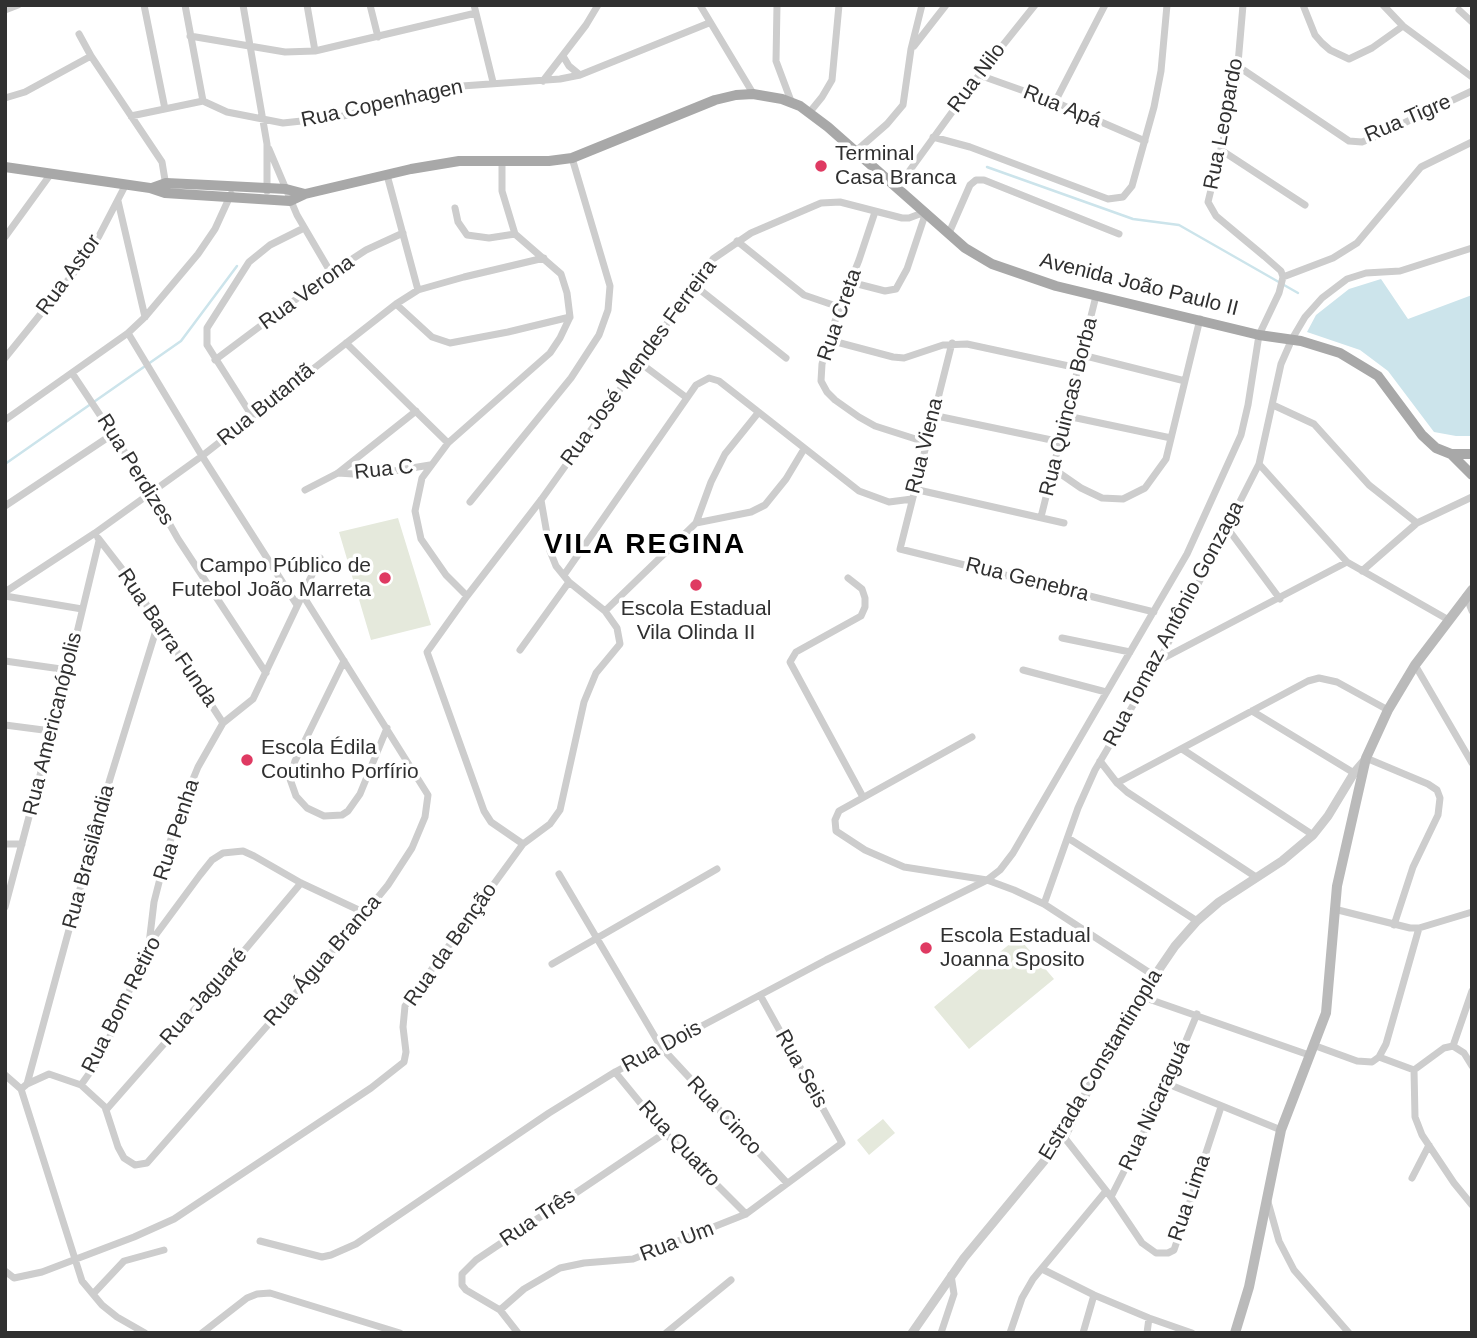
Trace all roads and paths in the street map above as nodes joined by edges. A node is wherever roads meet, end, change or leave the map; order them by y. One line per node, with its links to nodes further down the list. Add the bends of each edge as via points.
1 (18, 5): 21 (street)
2 (144, 5): 46 (street)
3 (185, 5): 27 (street)
4 (243, 5): 29 (street)
5 (307, 5): 31 (street)
6 (370, 5): 28 (street)
7 (597, 5): 33 (street)
8 (700, 5): 24 (street)
9 (777, 5): 44 (street, via 776,61)
10 (846, 5): 20 (street)
11 (922, 5): 30 (street)
12 (946, 5): 30 (street)
13 (1035, 5): 36 (street, Rua Nilo)
14 (1105, 5): 45 (street)
15 (1167, 5): 51 (street, via 1161,71)
16 (1243, 5): 34 (street, Rua Leopardo)
17 (1303, 5): 25 (street, via 1315,34 1345,58 1360,55)
18 (1383, 5): 25 (street)
19 (475, 9): 28 (street); 39 (street, Rua Copenhagen)
20 (839, 9): 47 (street, via 832,80)
21 (5, 10)
22 (1459, 10): 23 (street)
23 (1472, 22)
24 (709, 23): 35 (street, Rua Copenhagen); 41 (street)
25 (1403, 26): 37 (street)
26 (79, 34): 32 (street)
27 (190, 36): 29 (street); 43 (street)
28 (377, 37): 31 (street)
29 (250, 48): 31 (street); 49 (street)
30 (911, 49): 55 (street, via 903,105)
31 (315, 51)
32 (91, 56): 42 (street); 48 (street)
33 (563, 56): 35 (street); 38 (street)
34 (1239, 67): 40 (street, Rua Tigre, via 1349,141 1372,138); 54 (street, Rua Leopardo)
35 (580, 75): 38 (street, Rua Copenhagen)
36 (979, 75): 45 (street, Rua Apá); 50 (street, Rua Nilo)
37 (1472, 77)
38 (543, 81): 39 (street, Rua Copenhagen)
39 (493, 82): 49 (street, Rua Copenhagen, via 314,121)
40 (1472, 91)
41 (754, 97): 44 (main road, Avenida João Paulo II); 47 (main road, Avenida João Paulo II); 56 (main road, Avenida João Paulo II, via 715,100)
42 (5, 98)
43 (203, 101): 46 (street); 49 (street, Rua Copenhagen)
44 (791, 101): 47 (main road, Avenida João Paulo II)
45 (1055, 103): 51 (street, Rua Apá)
46 (165, 109): 48 (street)
47 (808, 113): 55 (main road, Avenida João Paulo II)
48 (131, 116): 62 (street, via 162,162)
49 (261, 119): 53 (street)
50 (933, 137): 51 (street, via 1108,199 1129,192); 63 (street, Rua Nilo)
51 (1145, 141)
52 (1472, 142): 82 (street, via 1421,167 1357,243)
53 (267, 145): 65 (street); 66 (street)
54 (1221, 150): 68 (street); 82 (street, Rua Leopardo, via 1208,202 1216,216)
55 (856, 151): 63 (main road, Avenida João Paulo II)
56 (572, 158): 57 (main road, Avenida João Paulo II); 134 (street, via 610,286 608,310 599,335 571,378)
57 (502, 160): 60 (main road, Avenida João Paulo II, via 459,161); 75 (street, via 502,191)
58 (5, 167): 59 (main road, Avenida João Paulo II)
59 (50, 175): 61 (main road, Avenida João Paulo II); 77 (street)
60 (387, 175): 66 (main road, Avenida João Paulo II); 73 (street)
61 (125, 186): 62 (main road, Avenida João Paulo II); 67 (street, Rua Astor)
62 (165, 188): 64 (main road, Avenida João Paulo II)
63 (897, 188): 70 (main road, Avenida João Paulo II)
64 (231, 192): 65 (main road, Avenida João Paulo II); 89 (street, via 198,254)
65 (267, 194): 66 (main road, Avenida João Paulo II)
66 (288, 195): 72 (street)
67 (118, 201): 89 (street); 99 (street, Rua Astor, via 73,274)
68 (1304, 205)
69 (455, 208): 75 (street, via 467,235)
70 (926, 211): 71 (street, Rua José Mendes Ferreira, via 909,218); 74 (main road, Avenida João Paulo II); 83 (street, via 896,289)
71 (875, 212): 78 (street, Rua José Mendes Ferreira, via 837,201 821,203); 83 (street, Rua Creta)
72 (304, 228): 81 (street); 101 (street, via 259,252 240,273 207,328 207,345)
73 (403, 233): 81 (street, Rua Verona); 85 (street)
74 (949, 233): 76 (street, via 970,185 984,180); 86 (main road, Avenida João Paulo II, via 992,264)
75 (515, 234): 80 (street)
76 (1119, 234)
77 (5, 237)
78 (737, 241): 84 (street, Rua José Mendes Ferreira, via 713,259); 88 (street, via 804,295)
79 (1472, 248): 94 (street, Rua Tomaz Antônio Gonzaga, via 1400,271 1347,279 1322,298)
80 (544, 258): 85 (street, Rua Butantã); 90 (street, via 564,280)
81 (331, 273): 101 (street, Rua Verona)
82 (1283, 277): 93 (street, Rua Dois)
83 (850, 282): 88 (street, Rua Creta)
84 (694, 285): 100 (street); 102 (street, Rua José Mendes Ferreira)
85 (418, 290): 87 (street, Rua Butantã)
86 (1096, 296): 91 (main road, Avenida João Paulo II); 98 (street, Rua Quincas Borba)
87 (396, 304): 90 (street, via 432,337 450,343); 96 (street, Rua Butantã)
88 (839, 307): 95 (street, Rua Creta)
89 (145, 317): 92 (street)
90 (569, 317): 118 (street, via 550,353)
91 (1199, 319): 93 (main road, Avenida João Paulo II); 105 (street)
92 (128, 333): 104 (street); 122 (street)
93 (1263, 336): 94 (main road, Avenida João Paulo II); 157 (street, Rua Dois, via 1236,448 1187,554)
94 (1288, 339): 107 (street, Rua Tomaz Antônio Gonzaga); 120 (main road, Avenida João Paulo II, via 1340,353 1378,376 1422,435)
95 (829, 340): 97 (street, via 904,358); 116 (street, Rua Creta, via 821,374 827,391 875,426)
96 (346, 342): 108 (street); 111 (street, Rua Butantã)
97 (952, 343): 103 (street); 110 (street, Rua Viena)
98 (1082, 355): 103 (street, Rua Quincas Borba); 105 (street)
99 (5, 358)
100 (786, 358)
101 (215, 360): 111 (street)
102 (639, 362): 106 (street); 133 (street, Rua José Mendes Ferreira)
103 (1078, 368): 112 (street, Rua Quincas Borba)
104 (72, 373): 113 (street); 114 (street, Rua Perdizes)
105 (1185, 381): 115 (street)
106 (687, 398): 109 (street, via 699,382 713,379); 147 (street)
107 (1273, 405): 123 (street, Rua Tomaz Antônio Gonzaga); 139 (street, via 1314,424 1369,485)
108 (416, 411): 118 (street); 127 (street)
109 (758, 413): 119 (street); 137 (street, via 725,454)
110 (932, 415): 116 (street, Rua Viena); 117 (street)
111 (252, 416): 122 (street, Rua Butantã)
112 (1067, 416): 115 (street); 117 (street, Rua Quincas Borba)
113 (5, 420)
114 (113, 434): 130 (street, Rua Perdizes); 135 (street)
115 (1171, 438): 125 (street, via 1166,460 1150,483 1123,499 1093,494)
116 (925, 442): 128 (street, Rua Viena)
117 (1061, 442): 125 (street, Rua Quincas Borba)
118 (448, 443): 124 (street)
119 (804, 449): 132 (street, via 848,485 872,497 889,502); 137 (street, via 765,505)
120 (1451, 454): 121 (main road); 126 (main road, Avenida João Paulo II)
121 (1472, 454)
122 (202, 456): 130 (street, Rua Butantã); 153 (street)
123 (1259, 464): 140 (street, Rua Tomaz Antônio Gonzaga); 144 (street)
124 (430, 465): 127 (street, Rua C, via 369,475); 151 (street, via 416,499 421,540)
125 (1055, 470): 136 (street, Rua Quincas Borba)
126 (1471, 470)
127 (338, 473): 129 (street)
128 (914, 489): 132 (street, Rua Viena); 136 (street)
129 (305, 490)
130 (152, 493): 141 (street, Rua Butantã); 169 (street, Rua Perdizes)
131 (1472, 497): 139 (street)
132 (912, 499): 142 (street, Rua Viena)
133 (541, 500): 147 (street, via 550,551); 151 (street, Rua José Mendes Ferreira)
134 (470, 502)
135 (5, 506)
136 (1041, 517): 138 (street)
137 (696, 523): 155 (street)
138 (1064, 523)
139 (1417, 523): 145 (street)
140 (1228, 529): 152 (street); 165 (street, Rua Tomaz Antônio Gonzaga)
141 (97, 537): 149 (street, Rua Butantã); 154 (street, Rua Americanópolis); 159 (street, Rua Barra Funda)
142 (900, 549): 157 (street, Rua Genebra)
143 (320, 558): 150 (street, Rua Barra Funda)
144 (1347, 562): 145 (street); 152 (street)
145 (1362, 571): 158 (street)
146 (848, 578): 184 (street, via 862,589 865,607 861,616 796,652 790,662)
147 (566, 579): 155 (street); 161 (street)
148 (1469, 593): 156 (street); 158 (main road)
149 (5, 594): 154 (street)
150 (302, 594): 153 (street, Rua Barra Funda); 164 (street, Rua Água Branca)
151 (467, 596): 189 (street, Rua José Mendes Ferreira, via 428,653 484,811 491,822)
152 (1280, 598): 165 (street)
153 (297, 605): 169 (street, Rua Barra Funda)
154 (82, 609): 167 (street, Rua Americanópolis)
155 (605, 611): 189 (street, Rua da Benção, via 617,628 620,644 596,674 584,702 560,810 550,824)
156 (1472, 611)
157 (1154, 612): 162 (street, Rua Dois)
158 (1447, 619): 166 (main road)
159 (158, 624): 173 (street, Rua Barra Funda); 221 (street, Rua Brasilândia)
160 (1062, 638): 162 (street)
161 (520, 650)
162 (1130, 652): 170 (street, Rua Dois)
163 (5, 661): 167 (street)
164 (344, 661): 175 (street, Rua Água Branca); 175 (street, via 295,761 290,779 296,796 324,816 348,811)
165 (1159, 661): 180 (street, Rua Tomaz Antônio Gonzaga)
166 (1415, 665): 171 (main road); 181 (street)
167 (68, 670): 176 (street, Rua Americanópolis)
168 (1023, 670): 170 (street)
169 (267, 673): 173 (street, Rua Barra Funda, via 253,699)
170 (1106, 692): 193 (street, Rua Dois, via 1013,853)
171 (1388, 710): 172 (street, via 1337,682 1319,678); 179 (main road)
172 (1252, 711): 178 (street); 182 (street)
173 (223, 723): 204 (street, Rua Penha, via 198,767 172,835 157,889)
174 (5, 725): 176 (street)
175 (387, 728): 199 (street, Rua Água Branca, via 429,802 406,858)
176 (51, 731): 188 (street, Rua Americanópolis)
177 (972, 737): 184 (street)
178 (1182, 749): 183 (street); 185 (street)
179 (1366, 758): 182 (street, Estrada Constantinopla); 197 (main road); 201 (street, via 1428,784 1440,798 1438,815 1409,878)
180 (1100, 761): 183 (street); 186 (street, Rua Tomaz Antônio Gonzaga)
181 (1472, 764)
182 (1354, 773): 185 (street, Estrada Constantinopla)
183 (1117, 783): 192 (street)
184 (863, 797): 193 (street, via 839,811 835,820 836,831 846,839 904,867)
185 (1313, 835): 192 (street, Estrada Constantinopla)
186 (1068, 838): 195 (street, Rua Tomaz Antônio Gonzaga); 200 (street)
187 (5, 844): 188 (street)
188 (22, 844): 196 (street, Rua Americanópolis)
189 (523, 844): 237 (street, Rua da Benção, via 405,1006 406,1052 398,1068 182,1214)
190 (717, 869): 203 (street)
191 (559, 874): 203 (street, Rua Cinco)
192 (1255, 877): 200 (street, Estrada Constantinopla)
193 (987, 880): 195 (street); 208 (street, Rua Dois)
194 (301, 883): 199 (street, Rua Bom Retiro); 204 (street, Rua Bom Retiro, via 243,851 223,853 212,860); 223 (street, Rua Jaguaré)
195 (1044, 904): 206 (street)
196 (5, 906)
197 (1335, 909): 201 (street); 213 (main road, via 1326,1013)
198 (1472, 912): 202 (street)
199 (365, 913): 223 (street, Rua Água Branca, via 147,1163 135,1165 124,1158)
200 (1197, 921): 206 (street, Estrada Constantinopla)
201 (1394, 925): 202 (street)
202 (1419, 928): 214 (street)
203 (597, 939): 205 (street); 212 (street, Rua Cinco)
204 (149, 944): 220 (street, Rua Bom Retiro, via 107,1043)
205 (552, 964)
206 (1153, 975): 209 (street, Estrada Constantinopla)
207 (1472, 991): 211 (street)
208 (760, 995): 212 (street, Rua Dois); 227 (street, Rua Seis)
209 (1140, 996): 210 (street); 226 (street, Estrada Constantinopla)
210 (1197, 1014): 213 (street); 219 (street, Rua Nicaraguá)
211 (1453, 1046): 215 (street); 216 (street)
212 (661, 1047): 217 (street, Rua Dois); 230 (street, Rua Cinco)
213 (1311, 1050): 214 (street, via 1357,1061 1372,1062); 224 (main road)
214 (1379, 1057): 216 (street)
215 (1472, 1066)
216 (1414, 1070): 228 (street, via 1415,1117)
217 (615, 1072): 225 (street, Rua Quatro); 235 (street, Rua Dois, via 356,1244 322,1257)
218 (5, 1076): 221 (street)
219 (1168, 1084): 222 (street); 231 (street, Rua Nicaraguá)
220 (81, 1085): 221 (street, Rua Água Branca, via 49,1074); 223 (street, Rua Água Branca)
221 (24, 1087): 237 (street)
222 (1221, 1107): 224 (street); 231 (street, Rua Lima, via 1171,1252 1156,1253 1142,1243)
223 (106, 1110)
224 (1281, 1130): 232 (main road)
225 (665, 1133): 234 (street, Rua Quatro); 244 (street, Rua Três, via 467,1267 462,1285)
226 (1064, 1137): 231 (street, Rua Lima); 240 (street, Estrada Constantinopla)
227 (842, 1143): 230 (street, Rua Um)
228 (1429, 1145): 229 (street); 233 (street)
229 (1412, 1178)
230 (788, 1184): 234 (street, Rua Um)
231 (1108, 1194): 238 (street, Rua Nicaraguá)
232 (1267, 1195): 257 (main road); 258 (street, via 1271,1219 1294,1270)
233 (1472, 1205)
234 (746, 1214): 244 (street, Rua Um, via 633,1259 560,1268)
235 (260, 1241)
236 (164, 1250): 242 (street, via 124,1261)
237 (74, 1260): 239 (street, Rua da Benção, via 25,1277 14,1278); 242 (street)
238 (1042, 1269): 243 (street); 253 (street, Rua Nicaraguá, via 1022,1298)
239 (5, 1271)
240 (951, 1275): 251 (street, Estrada Constantinopla); 252 (street, via 954,1294)
241 (731, 1280): 250 (street)
242 (93, 1294): 246 (street, via 117,1317)
243 (1094, 1295): 245 (street); 254 (street)
244 (500, 1310): 249 (street)
245 (1149, 1318): 255 (street); 256 (street)
246 (145, 1333)
247 (202, 1333): 248 (street, via 247,1298 270,1293)
248 (400, 1333)
249 (518, 1333)
250 (666, 1333)
251 (912, 1333)
252 (941, 1333)
253 (1010, 1333)
254 (1083, 1333)
255 (1147, 1333)
256 (1192, 1333)
257 (1235, 1333)
258 (1349, 1333)

